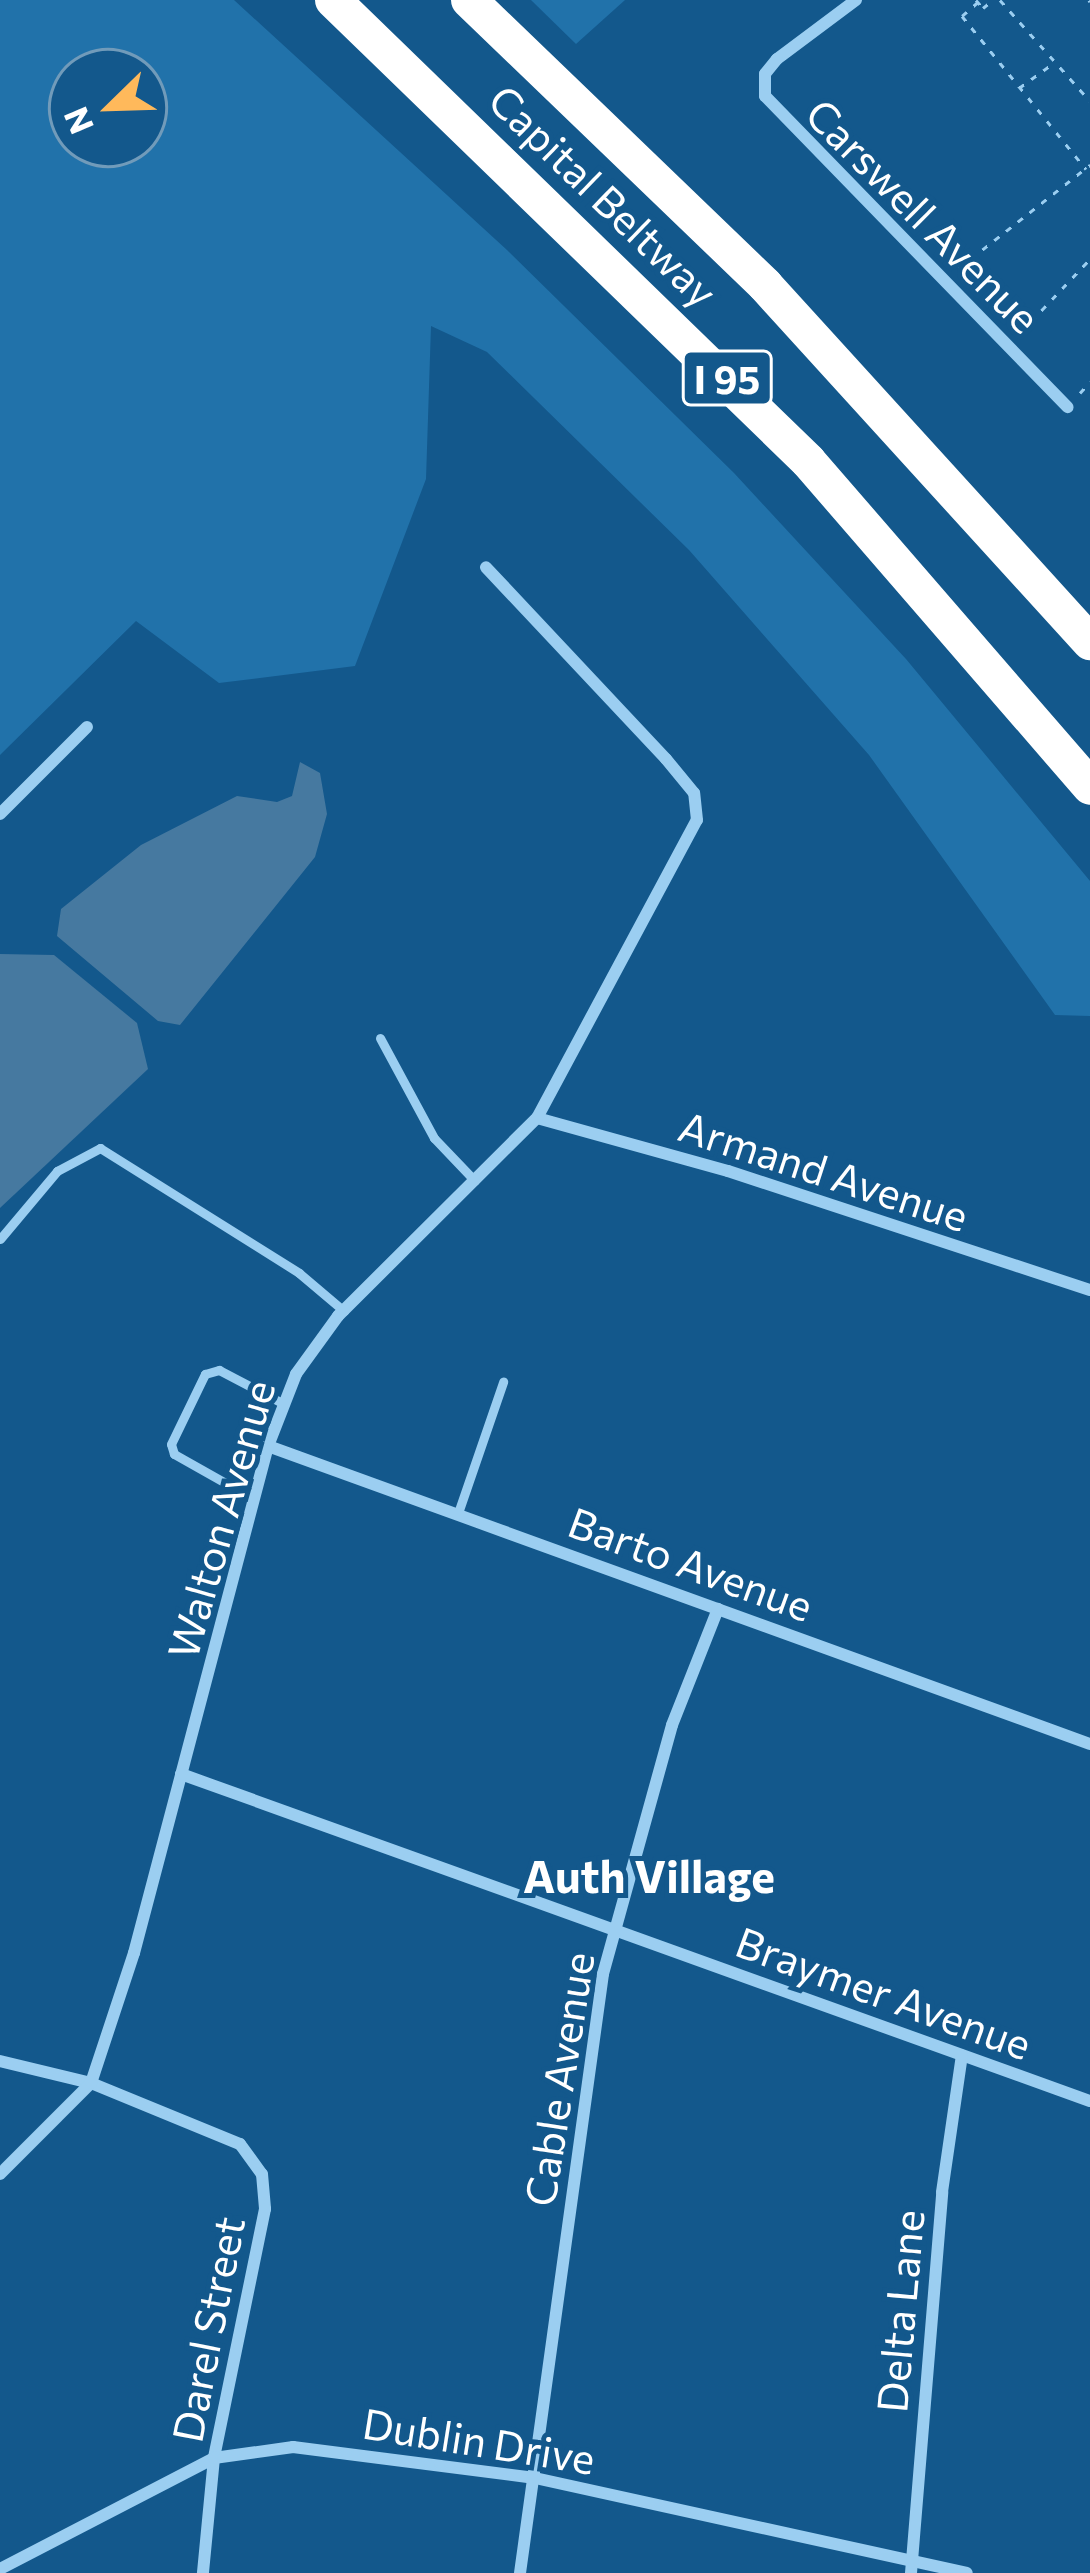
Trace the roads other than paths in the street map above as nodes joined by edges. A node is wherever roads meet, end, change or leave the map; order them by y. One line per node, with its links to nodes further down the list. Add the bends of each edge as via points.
1 (333, 0): 8 (highway, Capital Beltway / I 95, via 808,461)
2 (469, 0): 6 (highway, Capital Beltway / I 95, via 765,285)
3 (856, 0): 4 (street, Carswell Avenue, via 776,59 763,85 775,111)
4 (1067, 407)
5 (486, 567): 11 (street, Walton Avenue, via 694,793 692,838)
6 (1090, 642)
7 (87, 727): 9 (street)
8 (1090, 787)
9 (0, 814)
10 (380, 1038): 12 (lane, via 421,1118)
11 (537, 1118): 12 (street, Walton Avenue); 14 (street, Armand Avenue, via 728,1171)
12 (475, 1180): 15 (street, Walton Avenue)
13 (0, 1238): 15 (lane, via 57,1172 100,1148 299,1273)
14 (1090, 1290)
15 (344, 1311): 17 (street, Walton Avenue, via 296,1374)
16 (503, 1382): 20 (lane)
17 (284, 1404): 18 (street, Walton Avenue); 19 (lane, via 219,1370 198,1384 171,1444 174,1454)
18 (268, 1446): 19 (street, Walton Avenue); 20 (street, Barto Avenue)
19 (254, 1499): 23 (street, Walton Avenue)
20 (458, 1513): 21 (street, Barto Avenue)
21 (718, 1609): 22 (street, Barto Avenue); 24 (street, Cable Avenue, via 672,1725)
22 (1090, 1744)
23 (182, 1774): 24 (street, Braymer Avenue); 27 (street, Walton Avenue)
24 (616, 1930): 25 (street, Braymer Avenue); 31 (street, Cable Avenue, via 593,2041)
25 (962, 2055): 28 (street, Braymer Avenue); 32 (street, Delta Lane, via 941,2192)
26 (0, 2061): 27 (street, Darel Street)
27 (91, 2083): 29 (street, Walton Avenue); 30 (street, Darel Street, via 240,2144 262,2174 265,2209)
28 (1090, 2101)
29 (0, 2174)
30 (214, 2458): 31 (street, Dublin Drive, via 293,2446); 33 (street, Dublin Drive); 34 (street, Darel Street)
31 (535, 2479): 32 (street, Dublin Drive); 35 (street, Cable Avenue)
32 (912, 2568): 36 (street, Dublin Drive)
33 (0, 2569)
34 (202, 2573)
35 (520, 2573)
36 (967, 2573)

